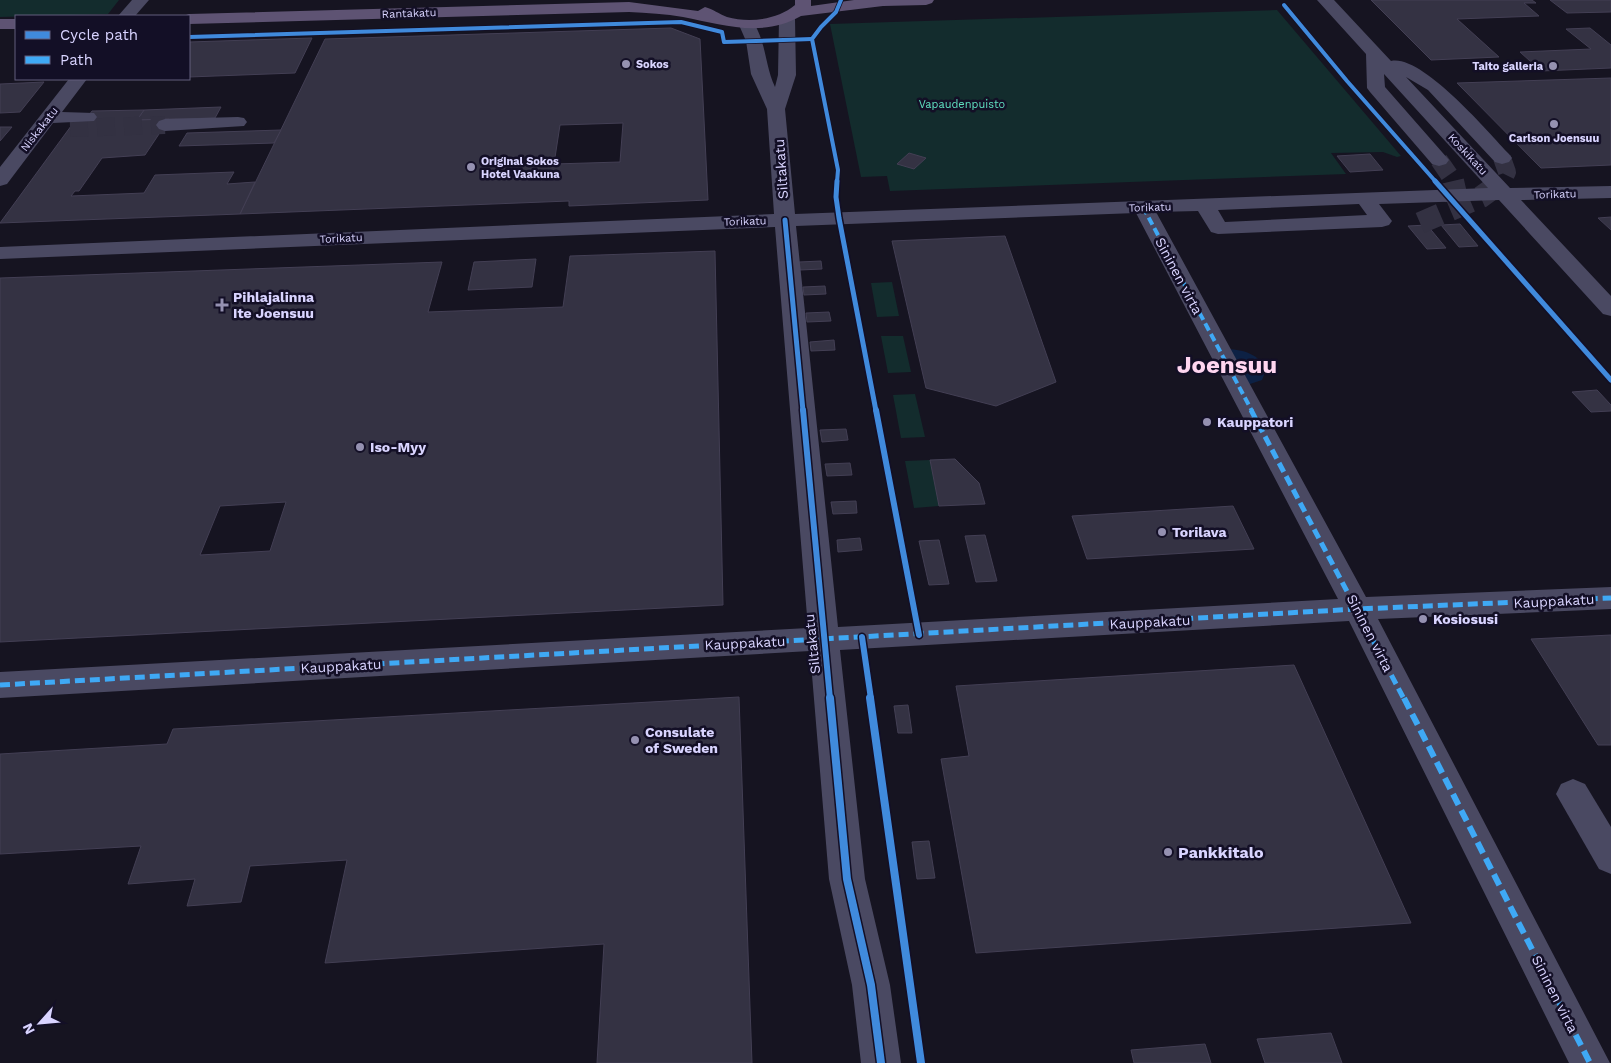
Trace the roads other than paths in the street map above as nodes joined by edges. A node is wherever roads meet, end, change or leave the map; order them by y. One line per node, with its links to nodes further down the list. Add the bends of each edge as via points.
1 (141, 0): 9 (street)
2 (672, 0): 7 (main road, Rantakatu)
3 (702, 0): 11 (main road, via 706,14)
4 (926, 0): 6 (main road)
5 (1325, 0): 15 (street, Koskikatu)
6 (878, 1): 8 (main road)
7 (629, 7): 10 (main road, Rantakatu); 11 (main road, Rantakatu)
8 (796, 10): 14 (main road, Rantakatu, via 768,23); 17 (street, Siltakatu, via 787,75)
9 (127, 15)
10 (190, 19)
11 (720, 20): 14 (main road, Rantakatu)
12 (0, 24): 13 (main road)
13 (15, 24)
14 (747, 24): 17 (street, Siltakatu, via 760,74)
15 (1374, 52): 23 (street, via 1434,86); 24 (street, via 1376,88); 27 (street, Koskikatu)
16 (77, 80): 20 (street, Niskakatu)
17 (776, 109): 31 (street, Siltakatu)
18 (88, 117): 20 (street)
19 (238, 122): 21 (street)
20 (43, 124): 22 (street); 25 (street, Niskakatu)
21 (165, 125)
22 (70, 128)
23 (1502, 158)
24 (1439, 160)
25 (0, 180)
26 (1611, 192): 27 (street, Torikatu)
27 (1506, 195): 28 (street, Torikatu); 33 (street, Koskikatu)
28 (1365, 199): 29 (street, Torikatu); 29 (street, via 1382,221 1218,228)
29 (1205, 205): 30 (street, Torikatu)
30 (1142, 207): 31 (street, Torikatu); 35 (street, Sininen virta)
31 (784, 220): 32 (street, Torikatu); 36 (street, Siltakatu)
32 (0, 253)
33 (1611, 308)
34 (1611, 598): 35 (street, Kauppakatu)
35 (1358, 609): 36 (street, Kauppakatu); 41 (street, Sininen virta)
36 (824, 639): 37 (street, Kauppakatu); 40 (street, Siltakatu, via 847,879 872,984)
37 (0, 685)
38 (1573, 794): 39 (street)
39 (1611, 858)
40 (881, 1063)
41 (1590, 1063)

